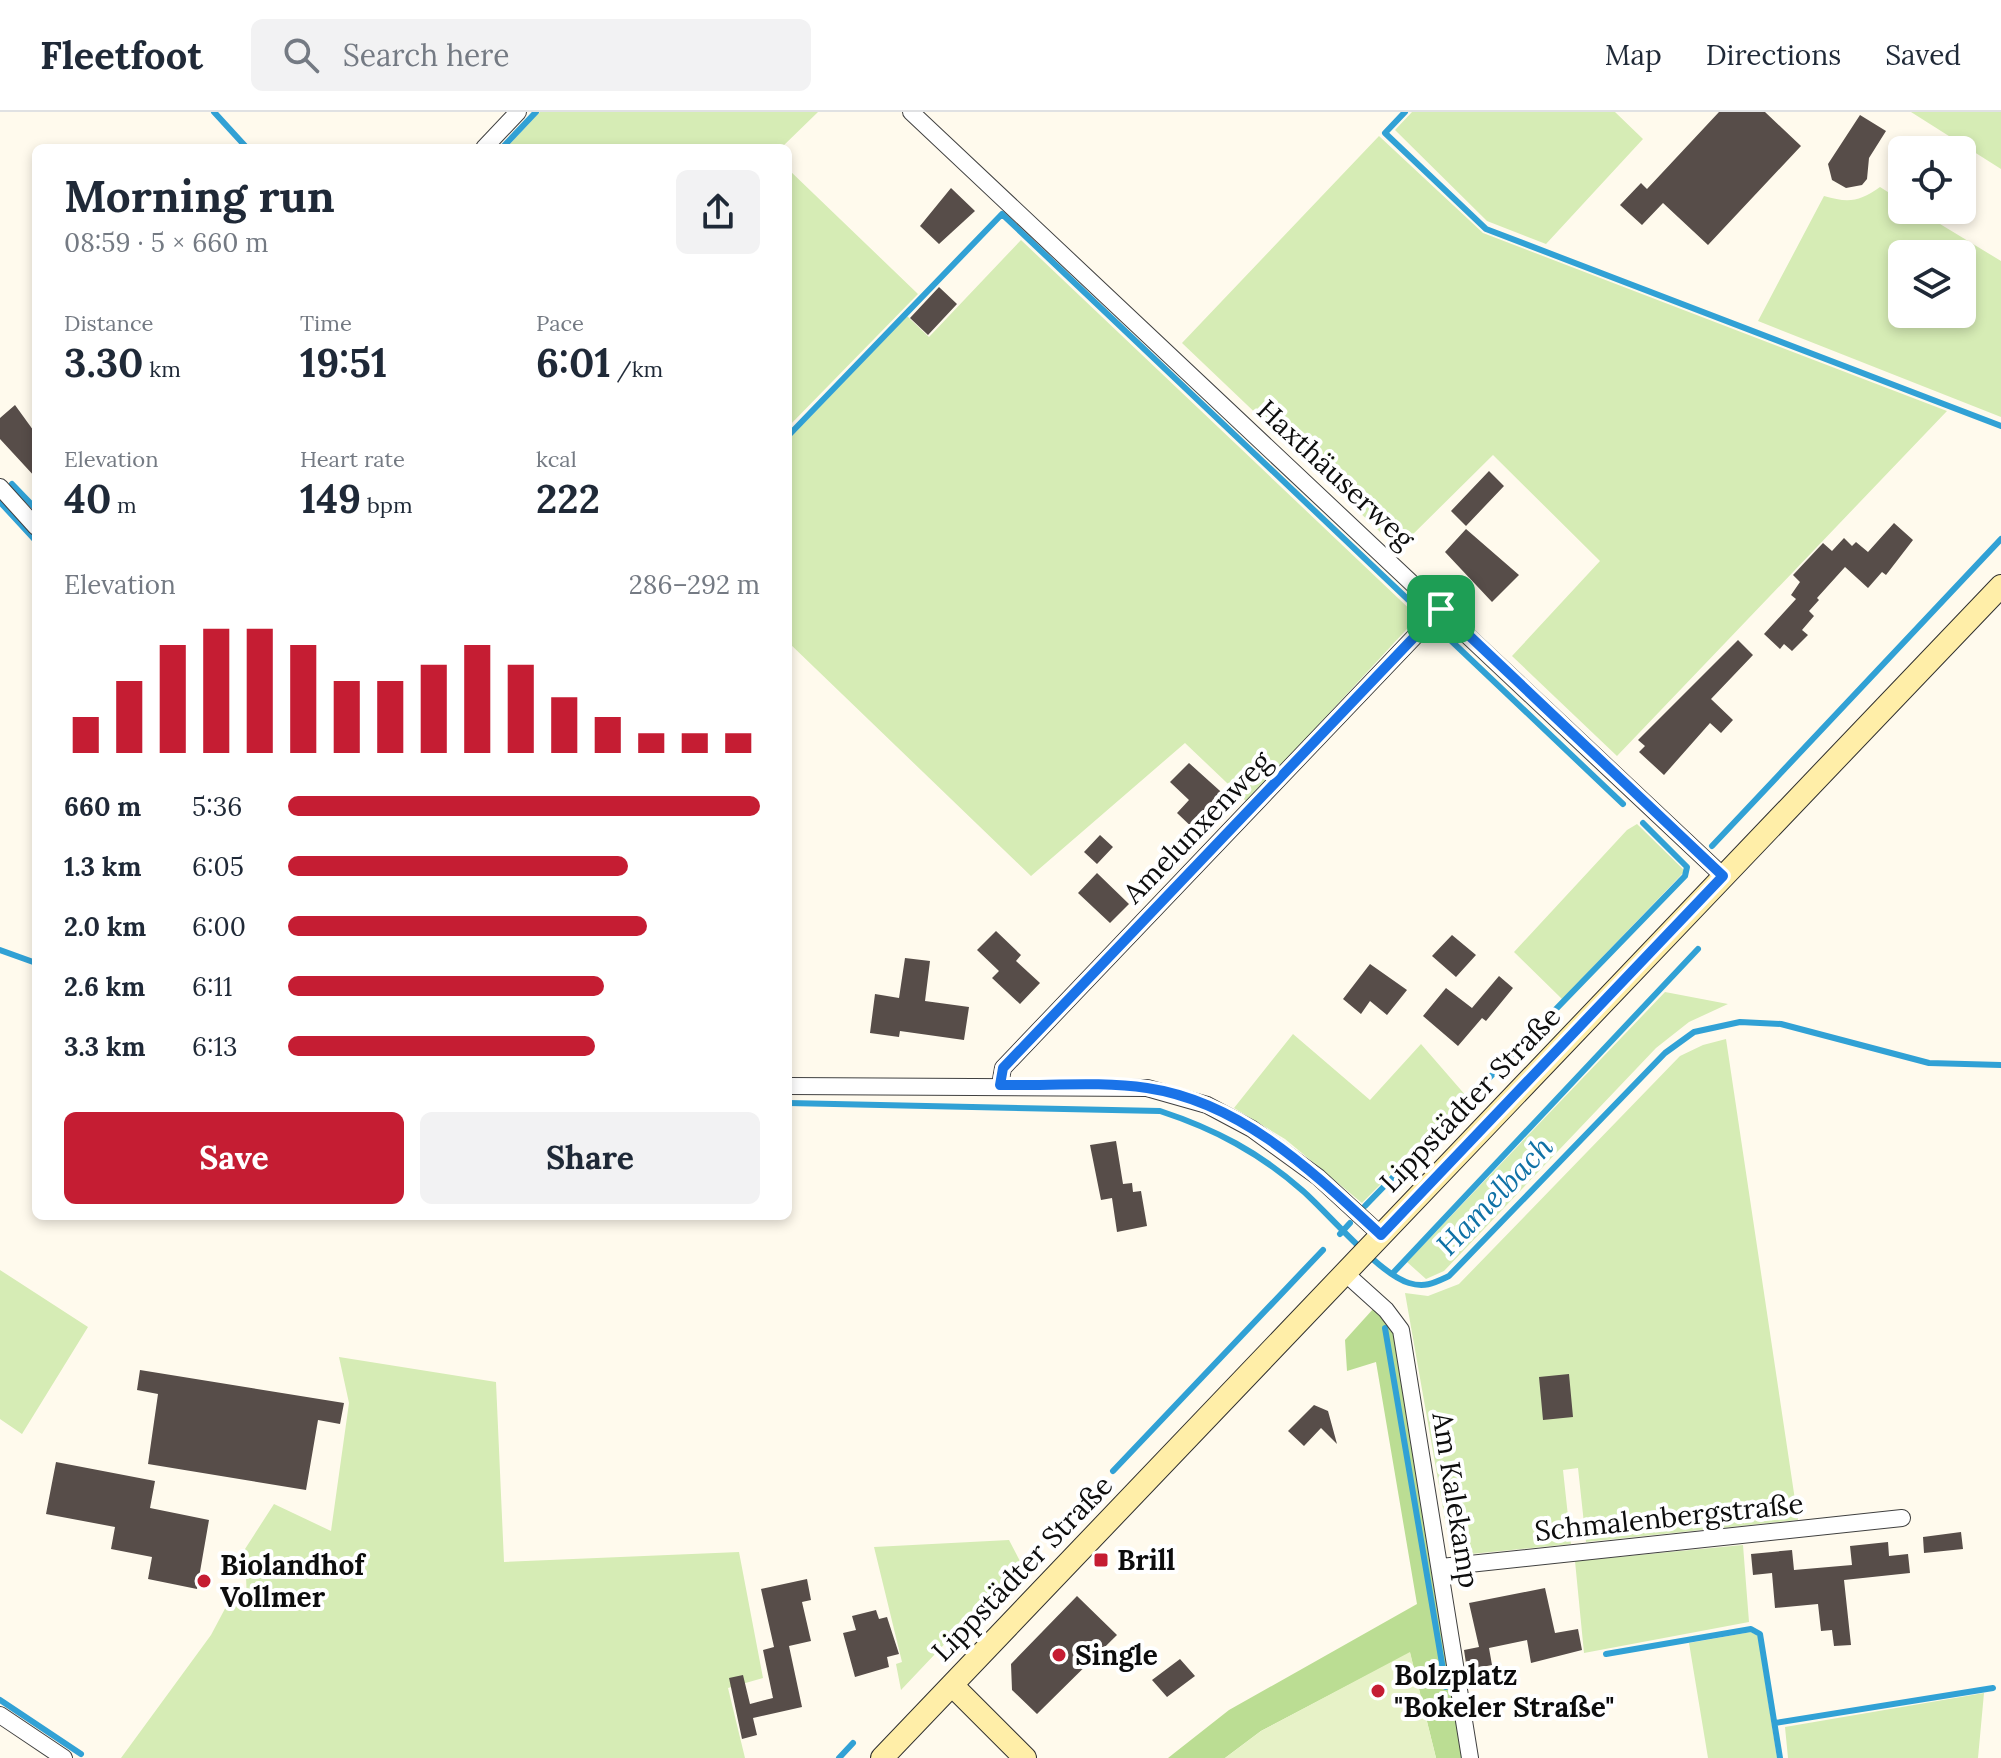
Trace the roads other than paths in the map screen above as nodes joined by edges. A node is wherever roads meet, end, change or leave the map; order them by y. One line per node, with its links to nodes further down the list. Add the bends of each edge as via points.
1 (518, 112): 3 (street)
2 (911, 112): 7 (street, Haxthäuserweg)
3 (488, 144)
4 (0, 487): 5 (street)
5 (32, 523)
6 (2001, 586): 8 (street, Lippstädter Straße)
7 (1441, 609): 8 (street, Haxthäuserweg); 9 (street, Amelunxenweg, via 1003,1068)
8 (1723, 876): 11 (street, Lippstädter Straße)
9 (1000, 1085): 10 (street); 11 (street, via 1147,1088 1207,1105 1279,1146)
10 (792, 1086)
11 (1380, 1237): 12 (street, Lippstädter Straße)
12 (1350, 1268): 14 (street, Am Kalekamp, via 1401,1330); 15 (street, Lippstädter Straße)
13 (1902, 1518): 14 (street, Schmalenbergstraße)
14 (1441, 1567): 20 (street, Am Kalekamp)
15 (952, 1685): 18 (street, Lippstädter Straße); 19 (street)
16 (0, 1715): 17 (street)
17 (64, 1758)
18 (882, 1758)
19 (1025, 1758)
20 (1470, 1758)

